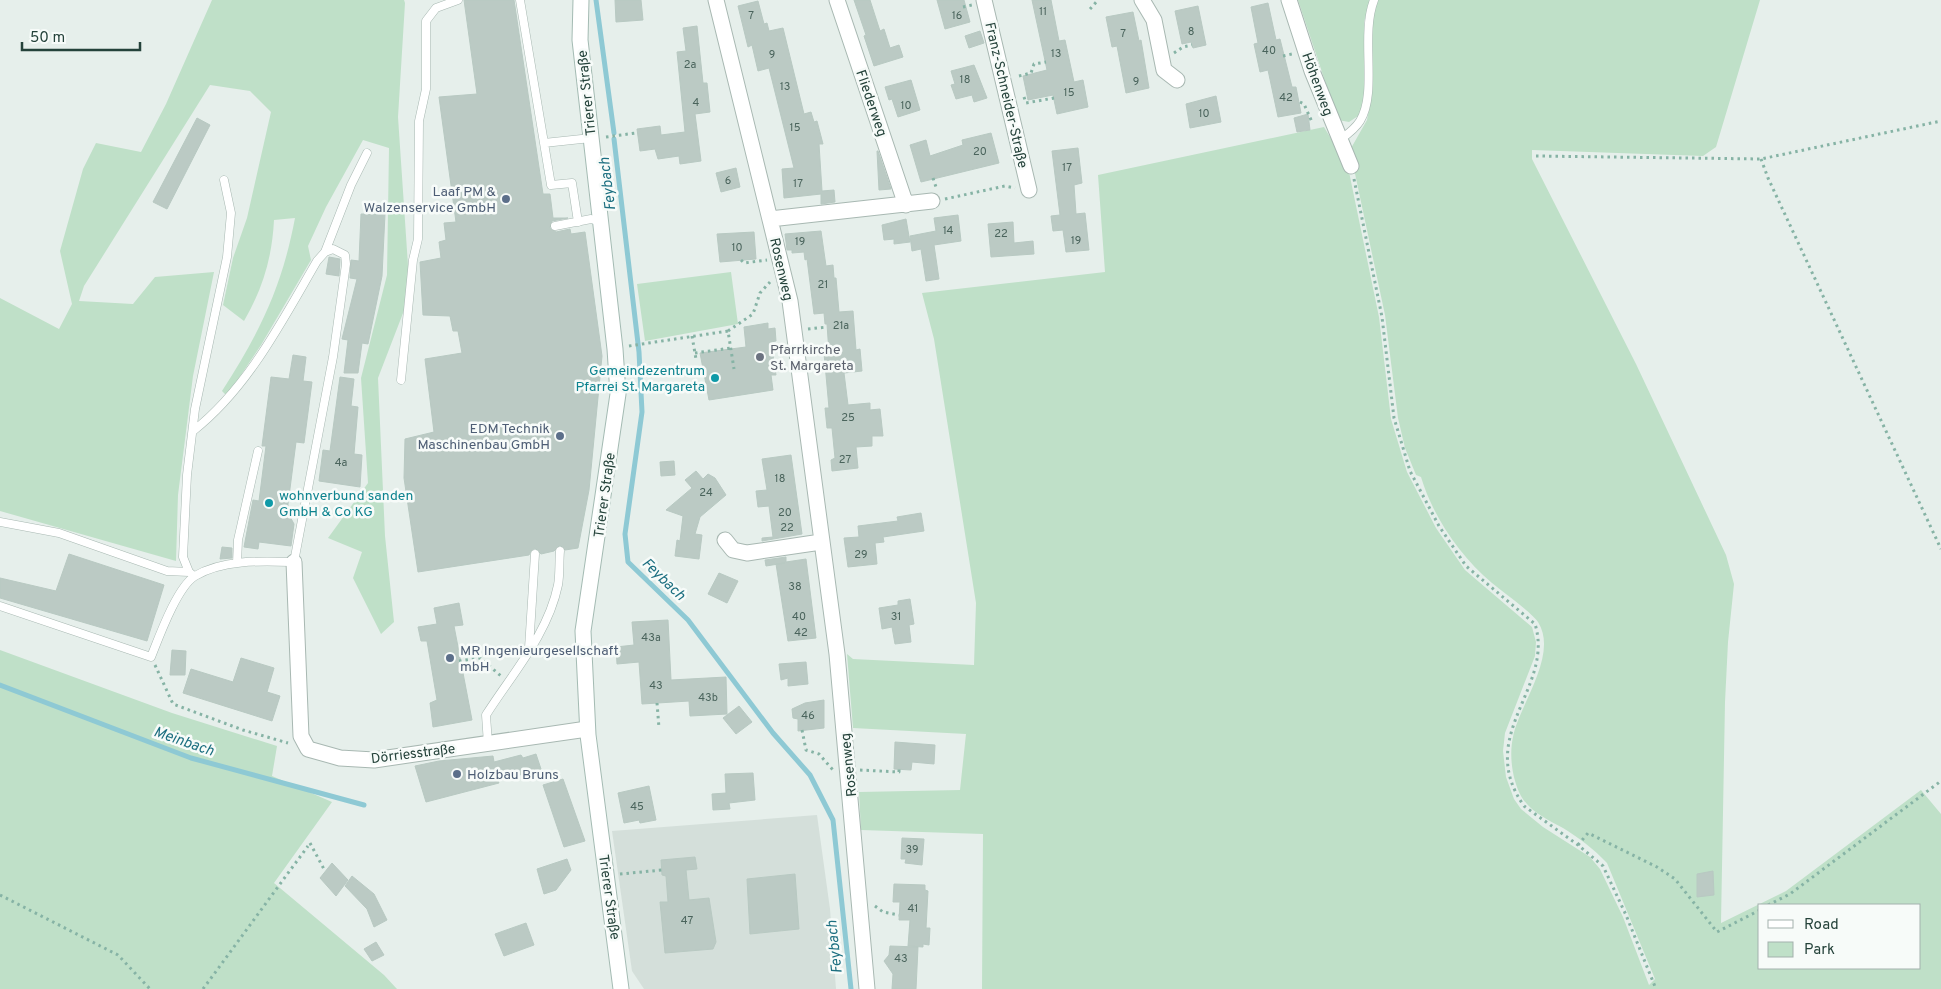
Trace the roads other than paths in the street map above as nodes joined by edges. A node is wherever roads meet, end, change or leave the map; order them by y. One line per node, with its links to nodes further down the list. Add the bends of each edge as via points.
1 (458, 0): 10 (lane)
2 (520, 0): 14 (lane)
3 (581, 0): 12 (street, Trierer Straße, via 580,40)
4 (716, 0): 21 (street, Rosenweg)
5 (837, 0): 20 (street, Fliederweg)
6 (984, 0): 18 (street, Franz-Schneider-Straße)
7 (1142, 0): 11 (street, via 1154,20 1164,70)
8 (1288, 0): 13 (street, Höhenweg, via 1312,71)
9 (1374, 0): 13 (lane, via 1368,22 1367,104 1361,120)
10 (436, 4): 26 (lane, via 426,20 426,89 419,121 418,239)
11 (1177, 80)
12 (598, 138): 14 (lane); 23 (street, Trierer Straße)
13 (1341, 139): 16 (street, Höhenweg)
14 (544, 143): 22 (lane, via 551,185 572,183)
15 (368, 153): 25 (lane, via 351,185)
16 (1351, 166)
17 (224, 180): 27 (lane, via 231,213 227,256 210,328)
18 (1029, 190)
19 (932, 201): 20 (street)
20 (906, 205): 21 (street)
21 (770, 218): 31 (street, Rosenweg, via 790,301)
22 (578, 222): 23 (lane, via 591,219); 24 (lane)
23 (601, 222): 39 (street, Trierer Straße, via 618,394 583,631)
24 (554, 226)
25 (325, 252): 27 (lane, via 230,396); 34 (lane, via 340,251 345,255 346,264 333,357)
26 (402, 380)
27 (192, 431): 36 (lane, via 183,556)
28 (258, 451): 35 (lane, via 238,540)
29 (0, 522): 36 (lane, via 59,532 167,571)
30 (725, 540): 31 (street, via 733,550 747,553)
31 (821, 542): 42 (street, Rosenweg, via 855,772)
32 (560, 551): 38 (lane, via 558,585 548,618)
33 (535, 554): 38 (lane)
34 (294, 562): 35 (lane, via 254,560); 40 (street, Dörriesstraße, via 301,736 308,749 340,758 374,760)
35 (237, 564): 36 (lane)
36 (192, 574): 37 (lane, via 151,657)
37 (0, 606)
38 (529, 653): 40 (lane, via 486,715)
39 (587, 729): 40 (street, Dörriesstraße); 41 (street, Trierer Straße)
40 (488, 744)
41 (621, 989)
42 (867, 989)

